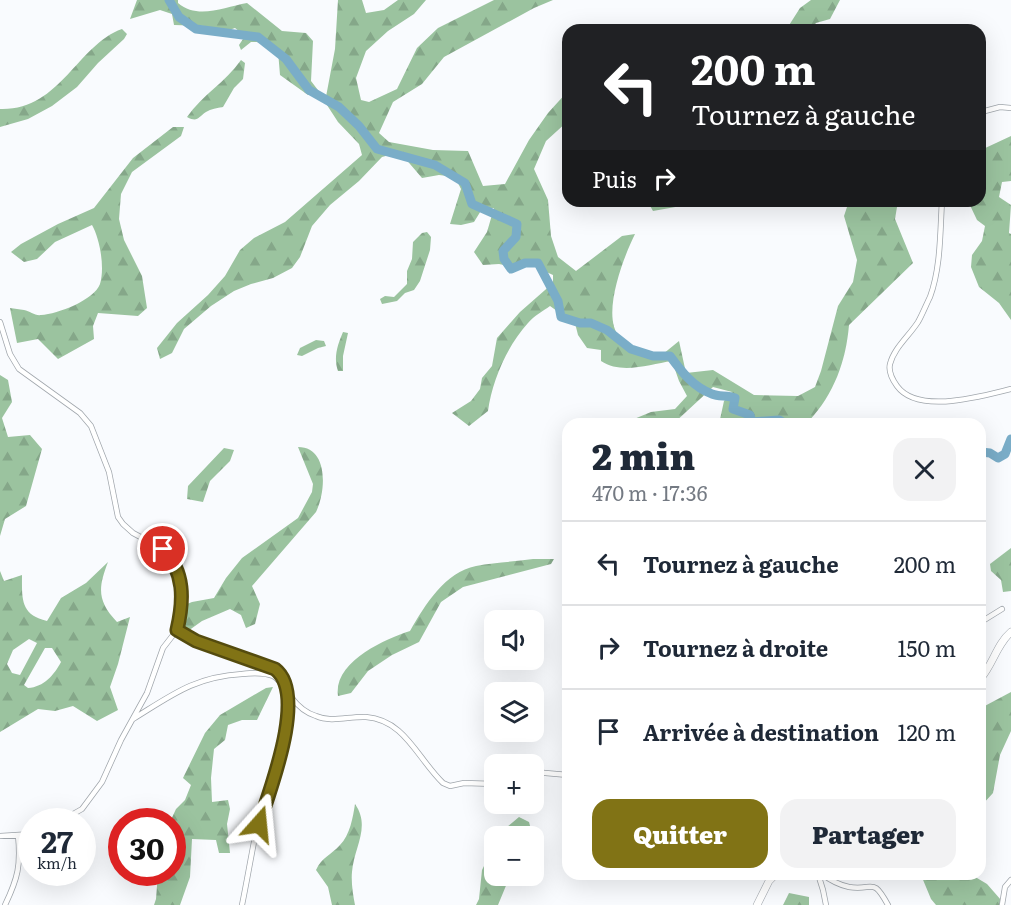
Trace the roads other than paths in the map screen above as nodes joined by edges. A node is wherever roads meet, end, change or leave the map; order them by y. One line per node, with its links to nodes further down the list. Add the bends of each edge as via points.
1 (1011, 108): 2 (street)
2 (986, 111)
3 (942, 207): 5 (street, via 937,268 930,296 918,321 897,349 890,366 891,378 899,389 931,402 971,399)
4 (0, 322): 8 (street, via 19,369 92,426 123,524 173,559 181,580)
5 (1011, 389)
6 (1002, 609): 7 (street)
7 (986, 619)
8 (177, 630): 11 (street, via 196,641 275,669 282,675); 12 (street, via 163,648 147,693)
9 (1011, 632): 10 (street)
10 (986, 671)
11 (286, 690): 12 (street, via 272,676 225,676 188,685); 15 (street, via 299,706 317,717 388,722 443,783); 25 (street, via 286,732 256,834)
12 (131, 720): 16 (street, via 102,782)
13 (544, 773): 14 (street)
14 (562, 774)
15 (484, 784)
16 (82, 808)
17 (0, 836): 18 (street)
18 (18, 836)
19 (18, 876): 24 (street)
20 (771, 880): 26 (street)
21 (822, 880): 27 (street)
22 (830, 880): 28 (street, via 849,887 870,885 880,890)
23 (1011, 880): 29 (street)
24 (5, 905)
25 (242, 905)
26 (757, 905)
27 (826, 905)
28 (888, 905)
29 (1002, 905)

